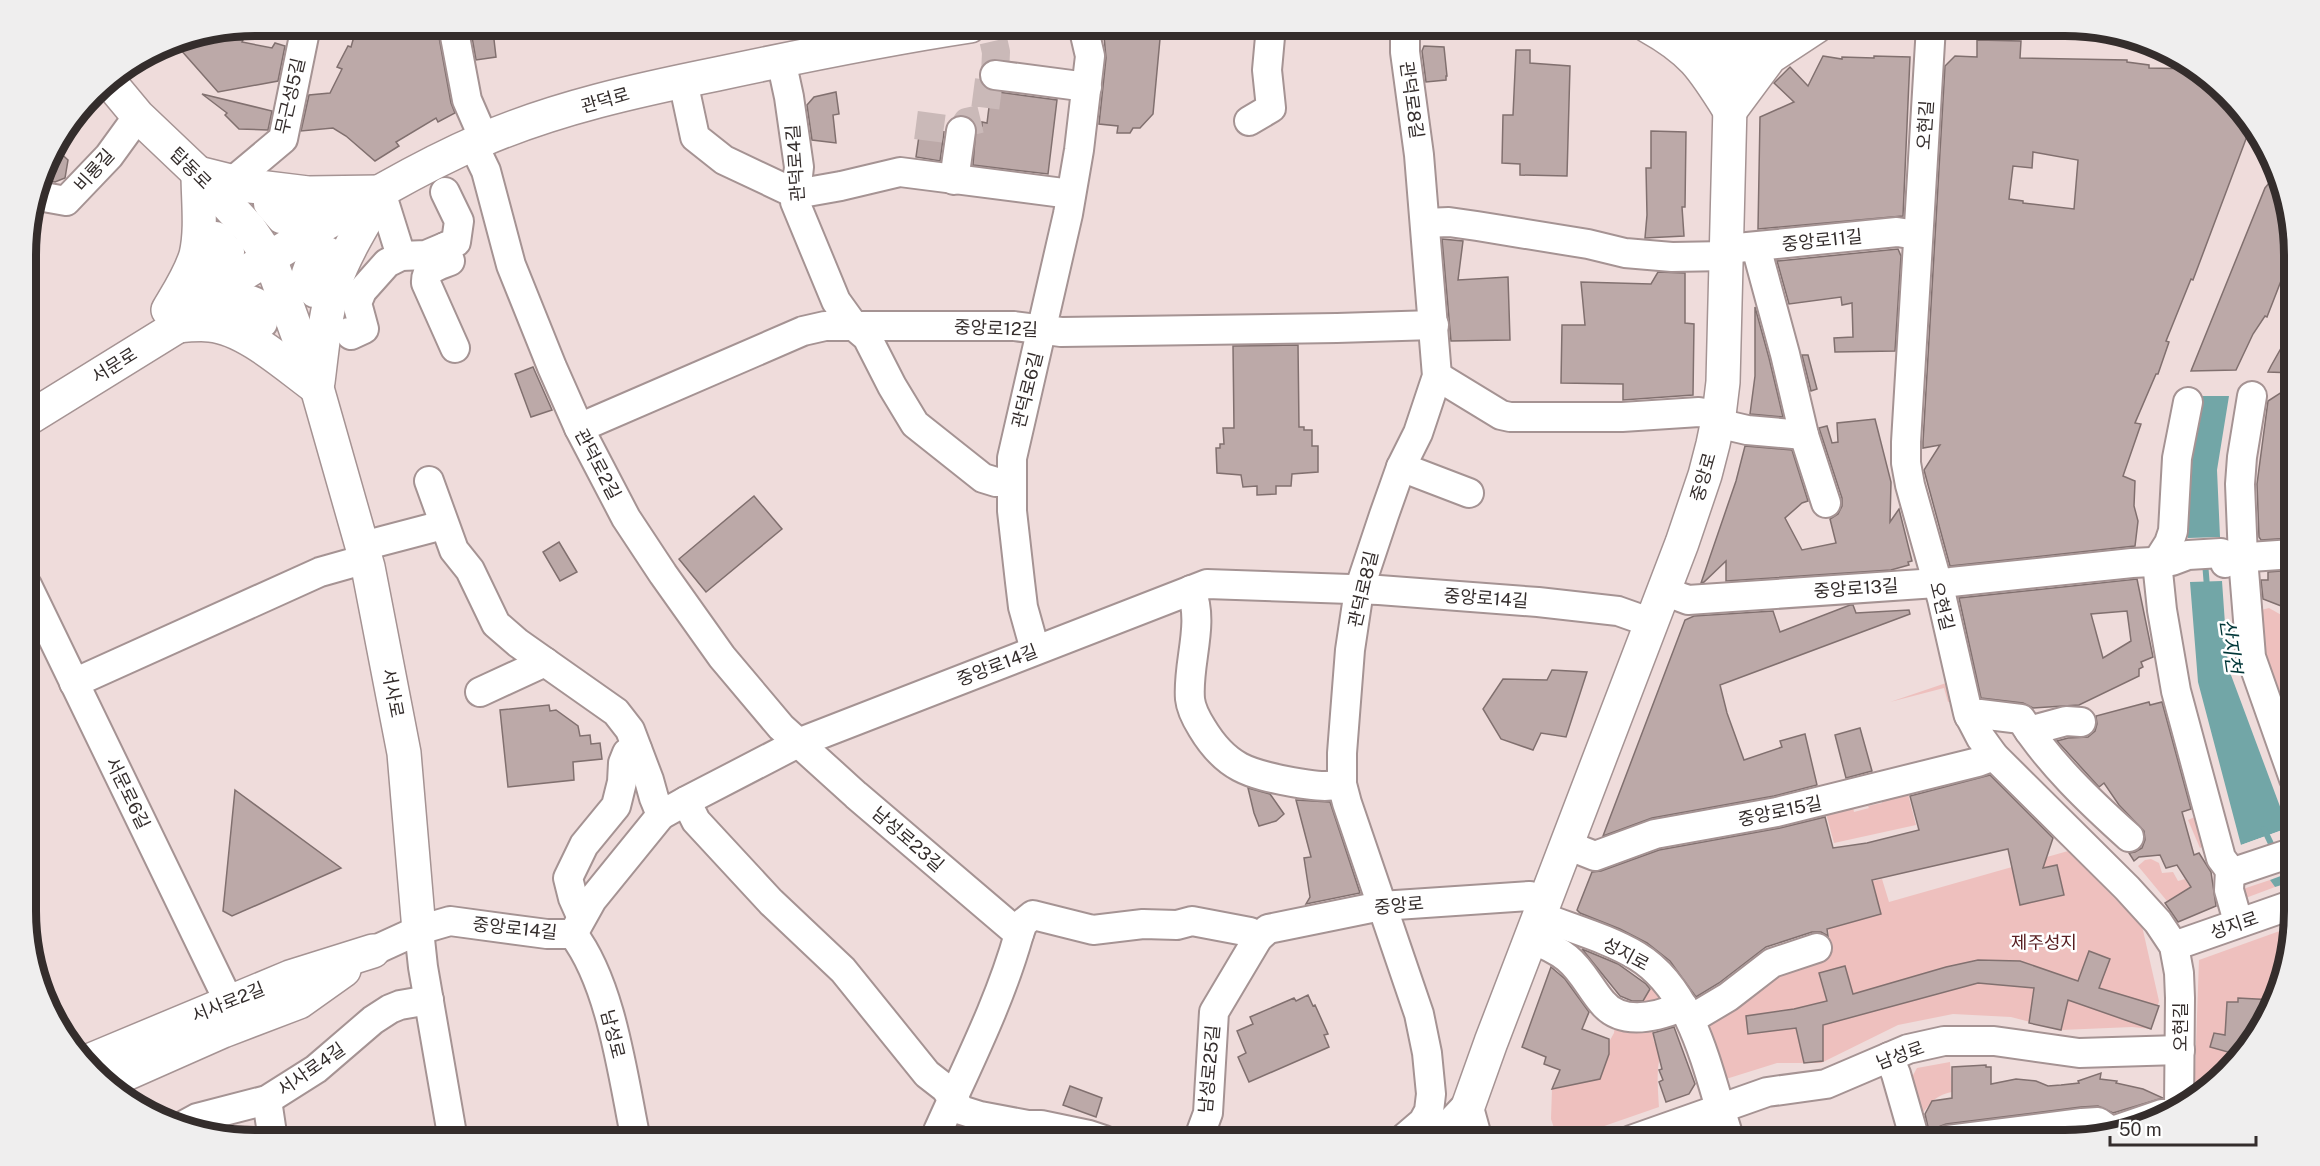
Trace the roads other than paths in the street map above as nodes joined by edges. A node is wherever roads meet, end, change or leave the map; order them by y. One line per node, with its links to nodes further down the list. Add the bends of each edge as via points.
1 (304, 36): 25 (street, 무근성5길, via 283,139)
2 (455, 36): 22 (street, 관덕로2길)
3 (824, 36): 12 (street)
4 (909, 36): 12 (main road, 관덕로)
5 (1085, 36): 17 (street, 관덕로6길, via 1090,56)
6 (1270, 36): 20 (street, via 1267,70 1271,108)
7 (1405, 36): 31 (street, 관덕로8길)
8 (1665, 36): 18 (main road, via 1692,55)
9 (1742, 36): 18 (main road, 중앙로)
10 (1800, 36): 18 (main road, via 1770,57)
11 (1931, 36): 32 (street, 오현길)
12 (854, 45): 13 (main road, 관덕로)
13 (781, 60): 15 (main road, 관덕로); 28 (street, 관덕로4길, via 799,166)
14 (995, 75): 17 (street)
15 (682, 81): 22 (main road, 관덕로, via 601,101); 28 (street, via 695,137 724,160)
16 (114, 87): 19 (main road, 탑동로)
17 (1087, 87): 29 (street, 관덕로6길)
18 (1730, 111): 34 (main road, 중앙로)
19 (138, 116): 23 (main road, 탑동로); 30 (street, 비룡길, via 109,156 66,201)
20 (1249, 121)
21 (961, 130): 24 (street)
22 (479, 142): 26 (main road, 관덕로); 50 (street, 관덕로2길, via 511,265)
23 (198, 173): 25 (main road); 36 (main road, 탑동로, via 249,228); 37 (main road, via 198,243 184,283)
24 (954, 180): 28 (street, via 900,171); 29 (street)
25 (233, 181): 26 (main road, via 308,194)
26 (381, 192): 35 (street); 36 (main road, 관덕로); 44 (main road, via 334,286)
27 (445, 192): 33 (street, via 459,221 456,242)
28 (796, 194): 39 (street, 관덕로4길, via 795,202 836,302)
29 (1071, 194): 40 (street, 관덕로6길)
30 (43, 197)
31 (1425, 223): 34 (street, 중앙로11길, via 1477,226 1625,253 1672,257); 38 (street, 관덕로8길)
32 (1917, 235): 34 (street, 중앙로11길, via 1897,232); 62 (street, 오현길, via 1906,463)
33 (445, 247): 35 (street, via 426,255); 42 (street, via 450,261 429,270 426,283)
34 (1737, 251): 49 (main road, 중앙로); 51 (street, via 1785,354)
35 (401, 256): 41 (street, via 387,263 362,291 357,303 364,329 351,335)
36 (270, 259): 37 (main road, 서문로); 44 (main road, 서사로)
37 (180, 313): 44 (main road, via 248,339); 45 (main road, 서문로); 48 (main road, 서문로)
38 (1434, 325): 40 (street, 중앙로12길); 43 (street, 관덕로8길)
39 (854, 326): 40 (street, 중앙로12길, via 1014,326); 50 (street, 중앙로12길, via 804,331); 54 (street, 관덕로4길, via 867,337 915,424 983,478)
40 (1041, 330): 54 (street, 관덕로6길, via 1015,441)
41 (349, 332)
42 (455, 348)
43 (1437, 376): 49 (street, via 1510,417 1699,412); 52 (street, 관덕로8길, via 1418,433)
44 (317, 388): 58 (main road, 서사로)
45 (36, 394)
46 (2252, 396): 60 (street)
47 (2188, 402): 61 (street, via 2177,458 2169,543)
48 (36, 413)
49 (1718, 419): 51 (street, via 1747,430); 65 (main road, 중앙로, via 1694,511)
50 (579, 428): 75 (street, 관덕로2길, via 627,518 663,574 722,657)
51 (1804, 435): 56 (street)
52 (1401, 466): 55 (street); 64 (street, 관덕로8길)
53 (429, 481): 57 (street)
54 (1011, 482): 68 (street, 관덕로6길, via 1023,608)
55 (1469, 493)
56 (1826, 503)
57 (443, 525): 58 (street); 69 (street, via 496,624)
58 (364, 553): 70 (street); 91 (main road, 서사로, via 404,753)
59 (2284, 555): 60 (street)
60 (2230, 558): 61 (street, 중앙로13길); 77 (street, via 2251,657)
61 (2177, 561): 62 (street, 중앙로13길); 85 (street, via 2162,610 2176,691 2218,848 2225,866)
62 (1937, 583): 65 (street, 중앙로13길, via 1688,600); 72 (street, 오현길)
63 (1191, 590): 64 (street, 중앙로14길, via 1213,583); 68 (street, 중앙로14길); 79 (street, via 1196,610 1190,700 1211,742 1226,758 1256,775 1312,785)
64 (1359, 590): 67 (street, 중앙로14길, via 1618,611); 79 (street, 관덕로8길, via 1350,650)
65 (1664, 591): 67 (main road, 중앙로)
66 (36, 604): 70 (street, 서문로6길)
67 (1652, 623): 83 (main road, 중앙로)
68 (1035, 650): 75 (street, 중앙로14길)
69 (544, 662): 71 (street); 76 (street, via 616,712 630,730)
70 (74, 683): 98 (street, 서문로6길)
71 (480, 692)
72 (1969, 716): 74 (street, via 2021,719); 78 (street, 오현길)
73 (2081, 722): 74 (street, via 2066,721)
74 (2029, 731): 82 (street, via 2072,782)
75 (798, 743): 80 (street, 중앙로14길); 92 (street, 남성로23길)
76 (637, 748): 81 (street); 90 (street, 남성로, via 627,753 616,806 584,845 568,878)
77 (2284, 751)
78 (1994, 756): 83 (street, 중앙로15길, via 1777,812 1655,834 1595,856); 94 (street, 오현길, via 2148,910)
79 (1342, 784): 86 (street, 관덕로8길)
80 (686, 801): 81 (street, 중앙로14길); 105 (street, via 696,821 771,902 843,970)
81 (661, 815): 90 (street, 중앙로14길, via 592,900)
82 (2129, 837)
83 (1567, 845): 89 (main road, 중앙로)
84 (2284, 855): 85 (street)
85 (2234, 870): 88 (street, via 2229,890)
86 (1381, 906): 89 (street, 중앙로, via 1530,896); 93 (street, 중앙로, via 1273,926); 117 (street, 관덕로8길, via 1424,1034 1431,1094 1429,1111)
87 (2284, 908): 94 (street, 성지로)
88 (2237, 918)
89 (1538, 919): 99 (street, 성지로, via 1637,956 1670,985); 99 (street, via 1547,945 1568,959 1602,1003 1617,1015 1641,1018); 107 (main road, 중앙로)
90 (577, 925): 91 (street, 중앙로14길, via 547,934 450,921); 113 (street, 남성로, via 612,1021)
91 (419, 930): 96 (street, 서사로2길); 97 (street, 서사로)
92 (1019, 934): 93 (street, via 1023,923 1033,915 1093,930 1192,921 1250,932); 105 (street, via 1008,970)
93 (1258, 938): 116 (street, 남성로25길, via 1214,1012 1208,1113)
94 (2174, 946): 100 (street, 오현길, via 2179,973)
95 (1817, 948): 99 (street, via 1772,963 1728,997)
96 (373, 951): 98 (main road, 서사로2길, via 290,977); 103 (main road, 서사로2길, via 299,1002)
97 (429, 1000): 106 (street, 서사로4길, via 390,1009 316,1069); 112 (street, 서사로)
98 (229, 1002): 102 (main road, 서사로2길)
99 (1687, 1013): 108 (street, 성지로)
100 (2180, 1050): 101 (street, 남성로, via 2079,1053 2006,1042 1956,1040 1923,1044); 104 (street, 오현길)
101 (1889, 1057): 108 (street, 남성로, via 1826,1084 1767,1092); 123 (street)
102 (94, 1059)
103 (115, 1079)
104 (2179, 1098)
105 (952, 1099): 114 (street); 115 (street, via 968,1113)
106 (267, 1100): 109 (street, 서사로4길); 111 (street)
107 (1468, 1104): 118 (street); 119 (main road, 중앙로); 120 (street)
108 (1719, 1108): 121 (street, 남성로); 122 (street, 성지로)
109 (192, 1121)
110 (2101, 1127): 124 (street, via 2098,1122)
111 (272, 1130)
112 (451, 1130)
113 (634, 1130)
114 (938, 1130)
115 (1065, 1130)
116 (1202, 1130)
117 (1414, 1130)
118 (1443, 1130)
119 (1459, 1130)
120 (1475, 1130)
121 (1658, 1130)
122 (1727, 1130)
123 (1912, 1130)
124 (2027, 1130)

